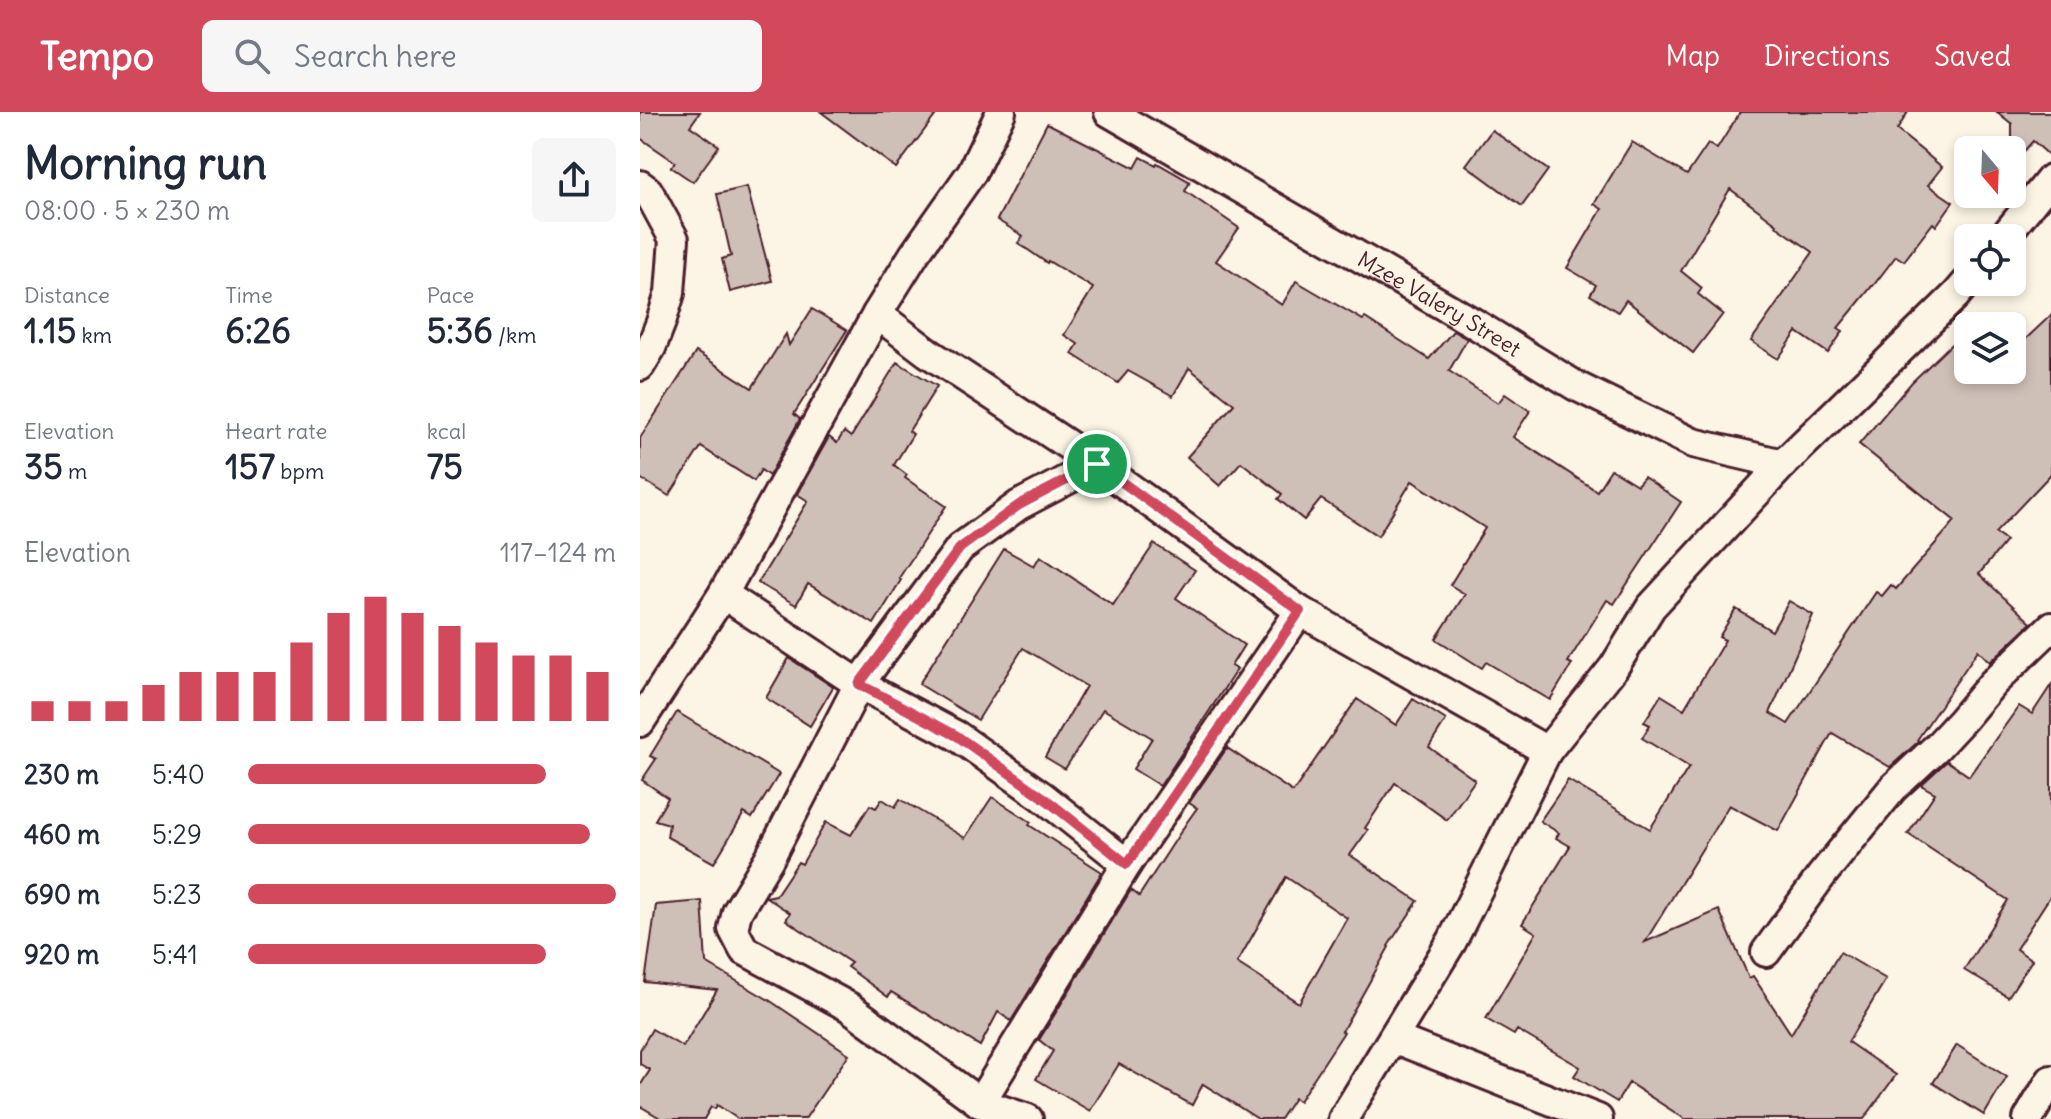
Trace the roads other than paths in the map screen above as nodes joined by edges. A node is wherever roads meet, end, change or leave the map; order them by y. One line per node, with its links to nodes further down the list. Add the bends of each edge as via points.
1 (1001, 112): 7 (street, via 972,172)
2 (1109, 112): 10 (street, Mzee Valery Street, via 1576,386 1693,443)
3 (2051, 179): 5 (street)
4 (640, 185): 8 (street, via 674,239 670,293)
5 (2014, 224)
6 (1955, 296): 10 (street)
7 (877, 314): 9 (street); 11 (street)
8 (640, 366)
9 (1097, 464): 12 (street); 14 (street, via 1019,505 960,548)
10 (1783, 464): 16 (street, via 1651,607 1614,667)
11 (723, 594): 14 (street); 15 (street)
12 (1300, 611): 16 (street); 17 (street)
13 (2051, 627): 18 (street, via 1893,788)
14 (859, 684): 17 (street, via 957,736); 21 (street, via 737,912 733,929 744,950 849,1007)
15 (640, 722)
16 (1547, 751): 19 (street, via 1452,941)
17 (1127, 864): 21 (street)
18 (1766, 952)
19 (1393, 1038): 23 (street); 24 (street)
20 (2051, 1080): 25 (street)
21 (980, 1103): 22 (street)
22 (1028, 1119)
23 (1343, 1119)
24 (1598, 1119)
25 (2028, 1119)

